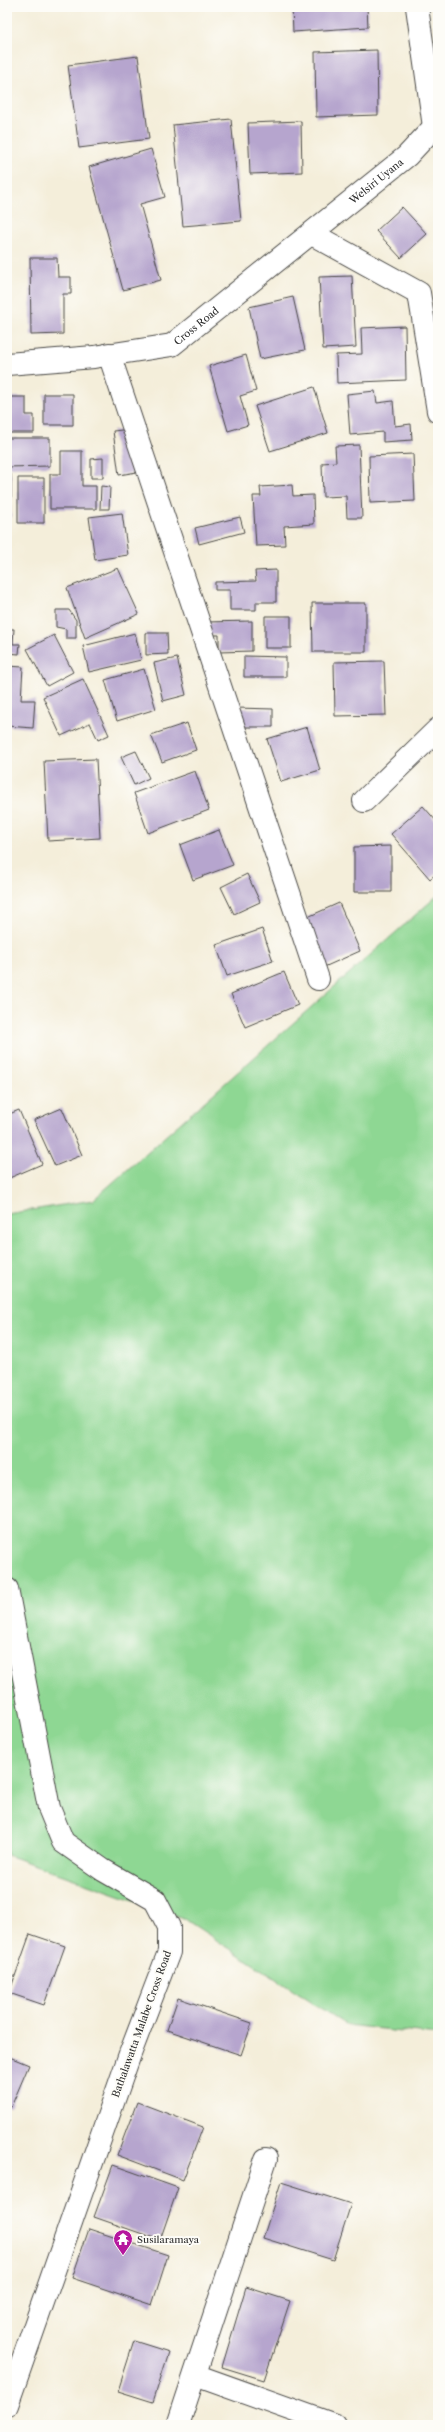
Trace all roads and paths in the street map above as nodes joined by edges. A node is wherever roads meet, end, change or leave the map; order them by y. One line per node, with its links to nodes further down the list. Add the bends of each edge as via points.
1 (417, 7): 2 (street)
2 (436, 128): 3 (street, Welsiri Uyana, via 407,156)
3 (312, 234): 4 (street, Cross Road, via 172,345); 6 (street, via 419,292)
4 (109, 354): 5 (street, Cross Road); 9 (street)
5 (7, 364)
6 (438, 411)
7 (438, 729): 8 (street)
8 (364, 801)
9 (318, 979)
10 (7, 1589): 13 (street, Bathalawatta Malabe Cross Road, via 49,1808 63,1842 103,1870 155,1900 169,1927 169,1952 130,2054)
11 (266, 2158): 12 (street)
12 (195, 2375): 14 (street); 15 (street)
13 (7, 2405)
14 (178, 2425)
15 (334, 2425)

